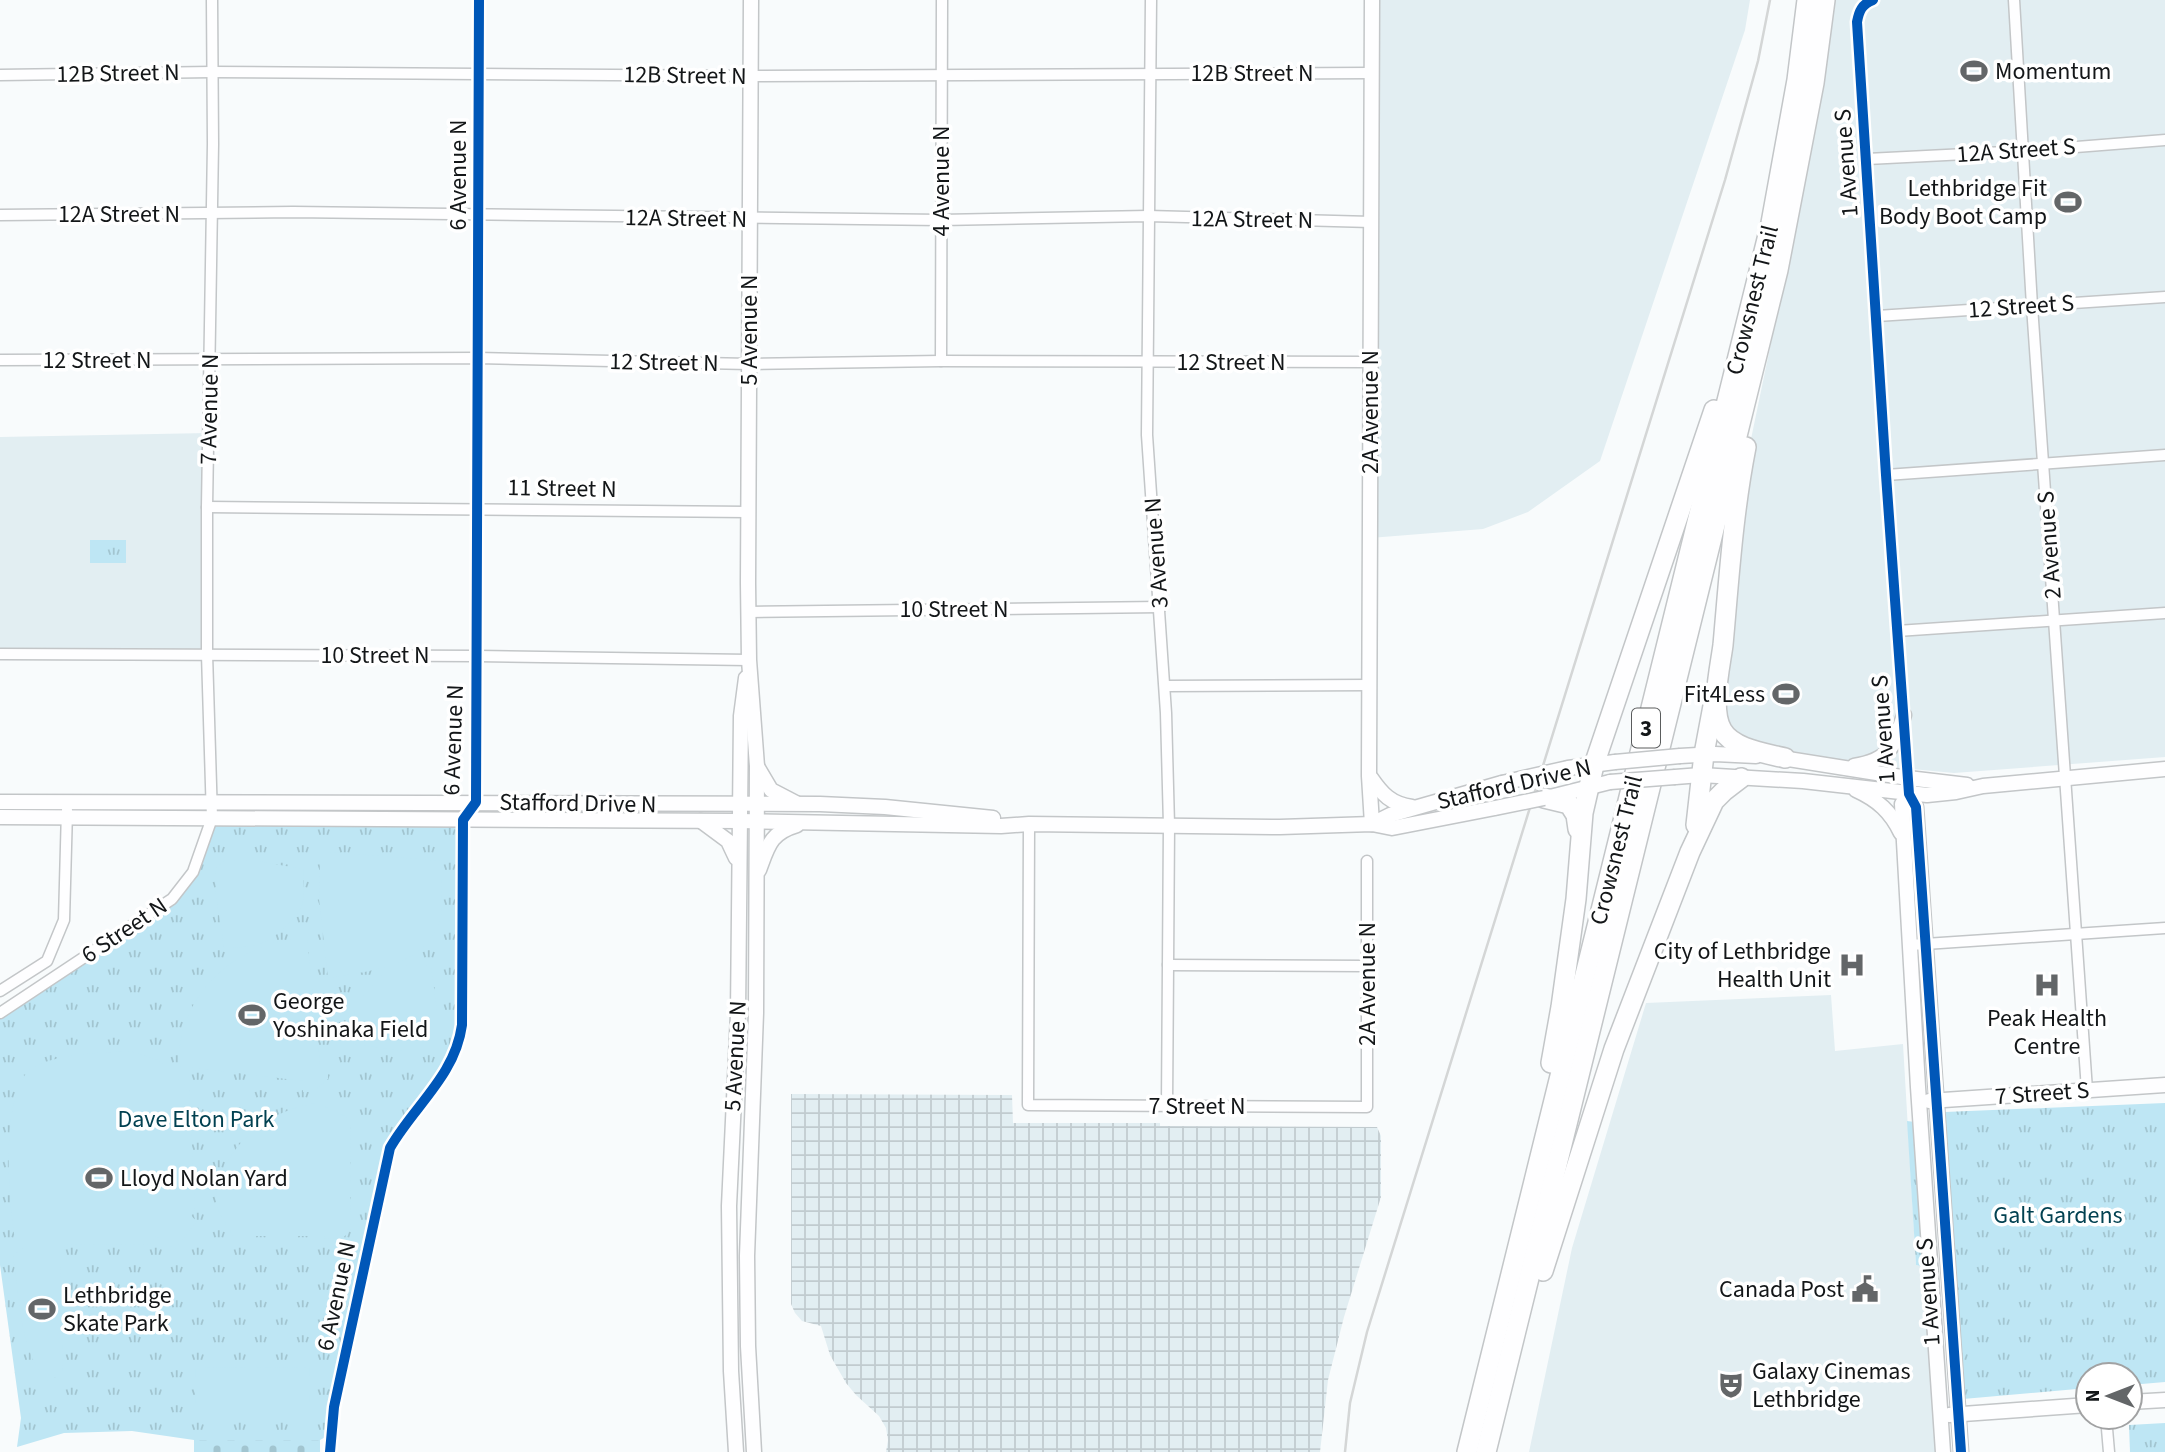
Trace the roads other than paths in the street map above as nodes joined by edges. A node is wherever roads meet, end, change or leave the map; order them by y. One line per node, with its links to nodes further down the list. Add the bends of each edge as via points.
1 (212, 0): 11 (street, 7 Avenue N)
2 (479, 0): 12 (street, 6 Avenue N)
3 (751, 0): 17 (main road, 5 Avenue N)
4 (942, 0): 14 (street, 4 Avenue N)
5 (1151, 0): 15 (street, 3 Avenue N)
6 (1372, 0): 13 (main road, 2A Avenue N)
7 (1807, 0): 30 (highway, Crowsnest Trail / 3, via 1787,139)
8 (1825, 0): 28 (highway, Crowsnest Trail / 3)
9 (2014, 0): 19 (street, 2 Avenue S)
10 (1869, 1): 20 (street, 1 Avenue S, via 1857,22)
11 (212, 72): 12 (street, 12B Street N); 16 (street, 12B Street N); 21 (street, 7 Avenue N)
12 (479, 73): 17 (street, 12B Street N); 22 (street, 6 Avenue N)
13 (1371, 73): 15 (street, 12B Street N); 27 (main road, 2A Avenue N)
14 (942, 74): 15 (street, 12B Street N); 17 (street, 12B Street N); 26 (street, 4 Avenue N)
15 (1150, 74): 24 (street, 3 Avenue N)
16 (0, 75)
17 (751, 76): 25 (main road, 5 Avenue N)
18 (2165, 140): 19 (street, 12A Street S)
19 (2025, 151): 20 (street, 12A Street S); 31 (street, 2 Avenue S)
20 (1867, 159): 32 (street, 1 Avenue S)
21 (212, 214): 22 (street, 12A Street N); 23 (street, 12A Street N); 35 (street, 7 Avenue N)
22 (479, 214): 25 (street, 12A Street N); 33 (street, 6 Avenue N)
23 (0, 215)
24 (1148, 216): 26 (street, 12A Street N); 27 (street, 12A Street N); 37 (street, 3 Avenue N)
25 (750, 219): 26 (street, 12A Street N); 39 (main road, 5 Avenue N)
26 (941, 220): 36 (street, 4 Avenue N)
27 (1371, 222): 38 (main road, 2A Avenue N)
28 (1778, 270): 55 (highway, via 1734,516); 120 (highway, Crowsnest Trail / 3)
29 (2165, 297): 31 (street, 12 Street S)
30 (1751, 303): 61 (highway); 113 (highway, Crowsnest Trail / 3)
31 (2032, 306): 32 (street, 12 Street S); 41 (street, 2 Avenue S)
32 (1877, 316): 42 (street, 1 Avenue S)
33 (478, 358): 35 (street, 12 Street N); 39 (street, 12 Street N); 44 (street, 6 Avenue N)
34 (0, 360): 35 (street, 12 Street N)
35 (210, 360): 43 (street, 7 Avenue N)
36 (941, 361): 37 (street, 12 Street N); 39 (street, 12 Street N)
37 (1147, 362): 38 (street, 12 Street N); 46 (street, 3 Avenue N, via 1147,435)
38 (1371, 362): 56 (main road, 2A Avenue N)
39 (749, 364): 45 (main road, 5 Avenue N)
40 (2165, 454): 41 (street)
41 (2044, 464): 42 (street); 49 (street, 2 Avenue S)
42 (1886, 475): 50 (street, 1 Avenue S)
43 (206, 508): 44 (street, 11 Street N); 52 (street, 7 Avenue N)
44 (478, 508): 45 (street, 11 Street N); 53 (street, 6 Avenue N)
45 (748, 512): 47 (main road, 5 Avenue N)
46 (1161, 607): 47 (street, 10 Street N); 57 (street, 3 Avenue N)
47 (748, 612): 54 (main road, 5 Avenue N)
48 (2165, 613): 49 (street)
49 (2054, 620): 50 (street); 69 (street, 2 Avenue S)
50 (1897, 631): 58 (street, 1 Avenue S)
51 (0, 654): 52 (street, 10 Street N)
52 (207, 654): 53 (street, 10 Street N); 77 (street, 7 Avenue N)
53 (478, 656): 54 (street, 10 Street N); 78 (street, 6 Avenue N)
54 (750, 660): 62 (main road, 5 Avenue N); 79 (main road, 5 Avenue N, via 741,709)
55 (1720, 671): 59 (highway); 60 (highway, via 1717,707 1723,732 1743,746)
56 (1370, 685): 57 (street); 66 (main road, 2A Avenue N)
57 (1165, 686): 93 (street, 3 Avenue N)
58 (1904, 715): 63 (main road, via 1896,740 1881,758); 68 (street, 1 Avenue S)
59 (1703, 754): 60 (main road, Stafford Drive N); 61 (main road, Stafford Drive N, bridge); 65 (highway)
60 (1784, 758): 63 (main road, Stafford Drive N)
61 (1594, 765): 72 (highway); 82 (main road, Stafford Drive N, bridge, via 1502,783)
62 (757, 766): 80 (main road, 5 Avenue N); 81 (main road, via 771,790)
63 (1844, 767): 68 (main road, Stafford Drive N)
64 (2165, 769): 69 (main road)
65 (1701, 775): 67 (main road, Stafford Drive N); 72 (main road, Stafford Drive N, bridge, via 1610,782); 96 (highway)
66 (1369, 776): 82 (main road, via 1392,802); 92 (main road, 2A Avenue N)
67 (1741, 778): 70 (main road, Stafford Drive N); 96 (highway, via 1714,801)
68 (1908, 778): 71 (main road, Stafford Drive N); 73 (main road, 1 Avenue S)
69 (2066, 779): 71 (main road); 101 (street, 2 Avenue S)
70 (1846, 785): 73 (main road, Stafford Drive N); 95 (main road, via 1886,810)
71 (1983, 786): 73 (main road, Stafford Drive N)
72 (1588, 789): 74 (main road, Stafford Drive N); 94 (highway)
73 (1909, 794): 95 (main road, 1 Avenue S, via 1902,804); 102 (main road, 1 Avenue S, via 1916,807)
74 (1554, 798): 92 (main road, Stafford Drive N, bridge, via 1402,828); 94 (highway, via 1569,804 1576,815)
75 (0, 802): 76 (main road, Stafford Drive N)
76 (67, 802): 77 (main road, Stafford Drive N); 84 (street)
77 (212, 802): 78 (main road, Stafford Drive N); 85 (street, 7 Avenue N)
78 (476, 802): 79 (main road, Stafford Drive N); 86 (street, 6 Avenue N)
79 (740, 805): 80 (main road, Stafford Drive N); 88 (main road, 5 Avenue N)
80 (756, 805): 81 (main road, Stafford Drive N); 89 (main road, 5 Avenue N)
81 (800, 805): 91 (main road, Stafford Drive N, via 885,807)
82 (1417, 808): 92 (main road, Stafford Drive N)
83 (0, 817): 84 (main road, Stafford Drive N)
84 (67, 818): 85 (main road, Stafford Drive N); 105 (street, via 64,920 47,961)
85 (212, 818): 86 (main road, Stafford Drive N); 106 (street, 6 Street N, via 193,872 172,899)
86 (463, 821): 87 (main road, Stafford Drive N); 121 (street, 6 Avenue N, via 460,1037 444,1075 390,1149 334,1407)
87 (699, 821): 88 (main road, Stafford Drive N); 98 (main road, via 728,841)
88 (740, 821): 89 (main road, Stafford Drive N); 98 (main road, 5 Avenue N)
89 (756, 821): 90 (main road, Stafford Drive N); 99 (main road, 5 Avenue N)
90 (808, 821): 91 (main road, Stafford Drive N); 99 (main road, via 776,833)
91 (1029, 824): 93 (main road, Stafford Drive N); 111 (street, 7 Street N, via 1028,1105)
92 (1372, 824): 93 (main road, Stafford Drive N)
93 (1169, 825): 103 (street, 3 Avenue N)
94 (1580, 840): 113 (highway, via 1562,1007)
95 (1904, 842): 102 (main road, 1 Avenue S)
96 (1690, 852): 120 (highway, via 1614,1049)
97 (1367, 860): 104 (street, 2A Avenue N)
98 (739, 870): 122 (main road, 5 Avenue N, via 729,1206 730,1371)
99 (756, 878): 123 (main road, 5 Avenue N, via 747,1256)
100 (2165, 928): 101 (street)
101 (2076, 934): 102 (street); 108 (street, 2 Avenue S)
102 (1917, 944): 109 (main road, 1 Avenue S); 110 (main road, 1 Avenue S)
103 (1168, 965): 104 (street); 111 (street, 3 Avenue N)
104 (1367, 967): 112 (street, 2A Avenue N)
105 (0, 992)
106 (0, 1013)
107 (2165, 1085): 108 (main road, 7 Street S)
108 (2087, 1090): 109 (main road, 7 Street S)
109 (1936, 1101): 110 (main road, 7 Street S); 117 (main road, 1 Avenue S)
110 (1919, 1102): 118 (main road, 1 Avenue S)
111 (1167, 1106): 112 (street, 7 Street N)
112 (1367, 1107)
113 (1497, 1335): 124 (highway, Crowsnest Trail / 3)
114 (2165, 1400): 115 (main road)
115 (2144, 1401)
116 (2074, 1406): 117 (main road)
117 (1958, 1414): 118 (main road); 126 (main road, 1 Avenue S)
118 (1941, 1415): 125 (main road, 1 Avenue S)
119 (2107, 1431): 127 (street)
120 (1487, 1449)
121 (330, 1452)
122 (736, 1452)
123 (754, 1452)
124 (1467, 1452)
125 (1943, 1452)
126 (1961, 1452)
127 (2109, 1452)

